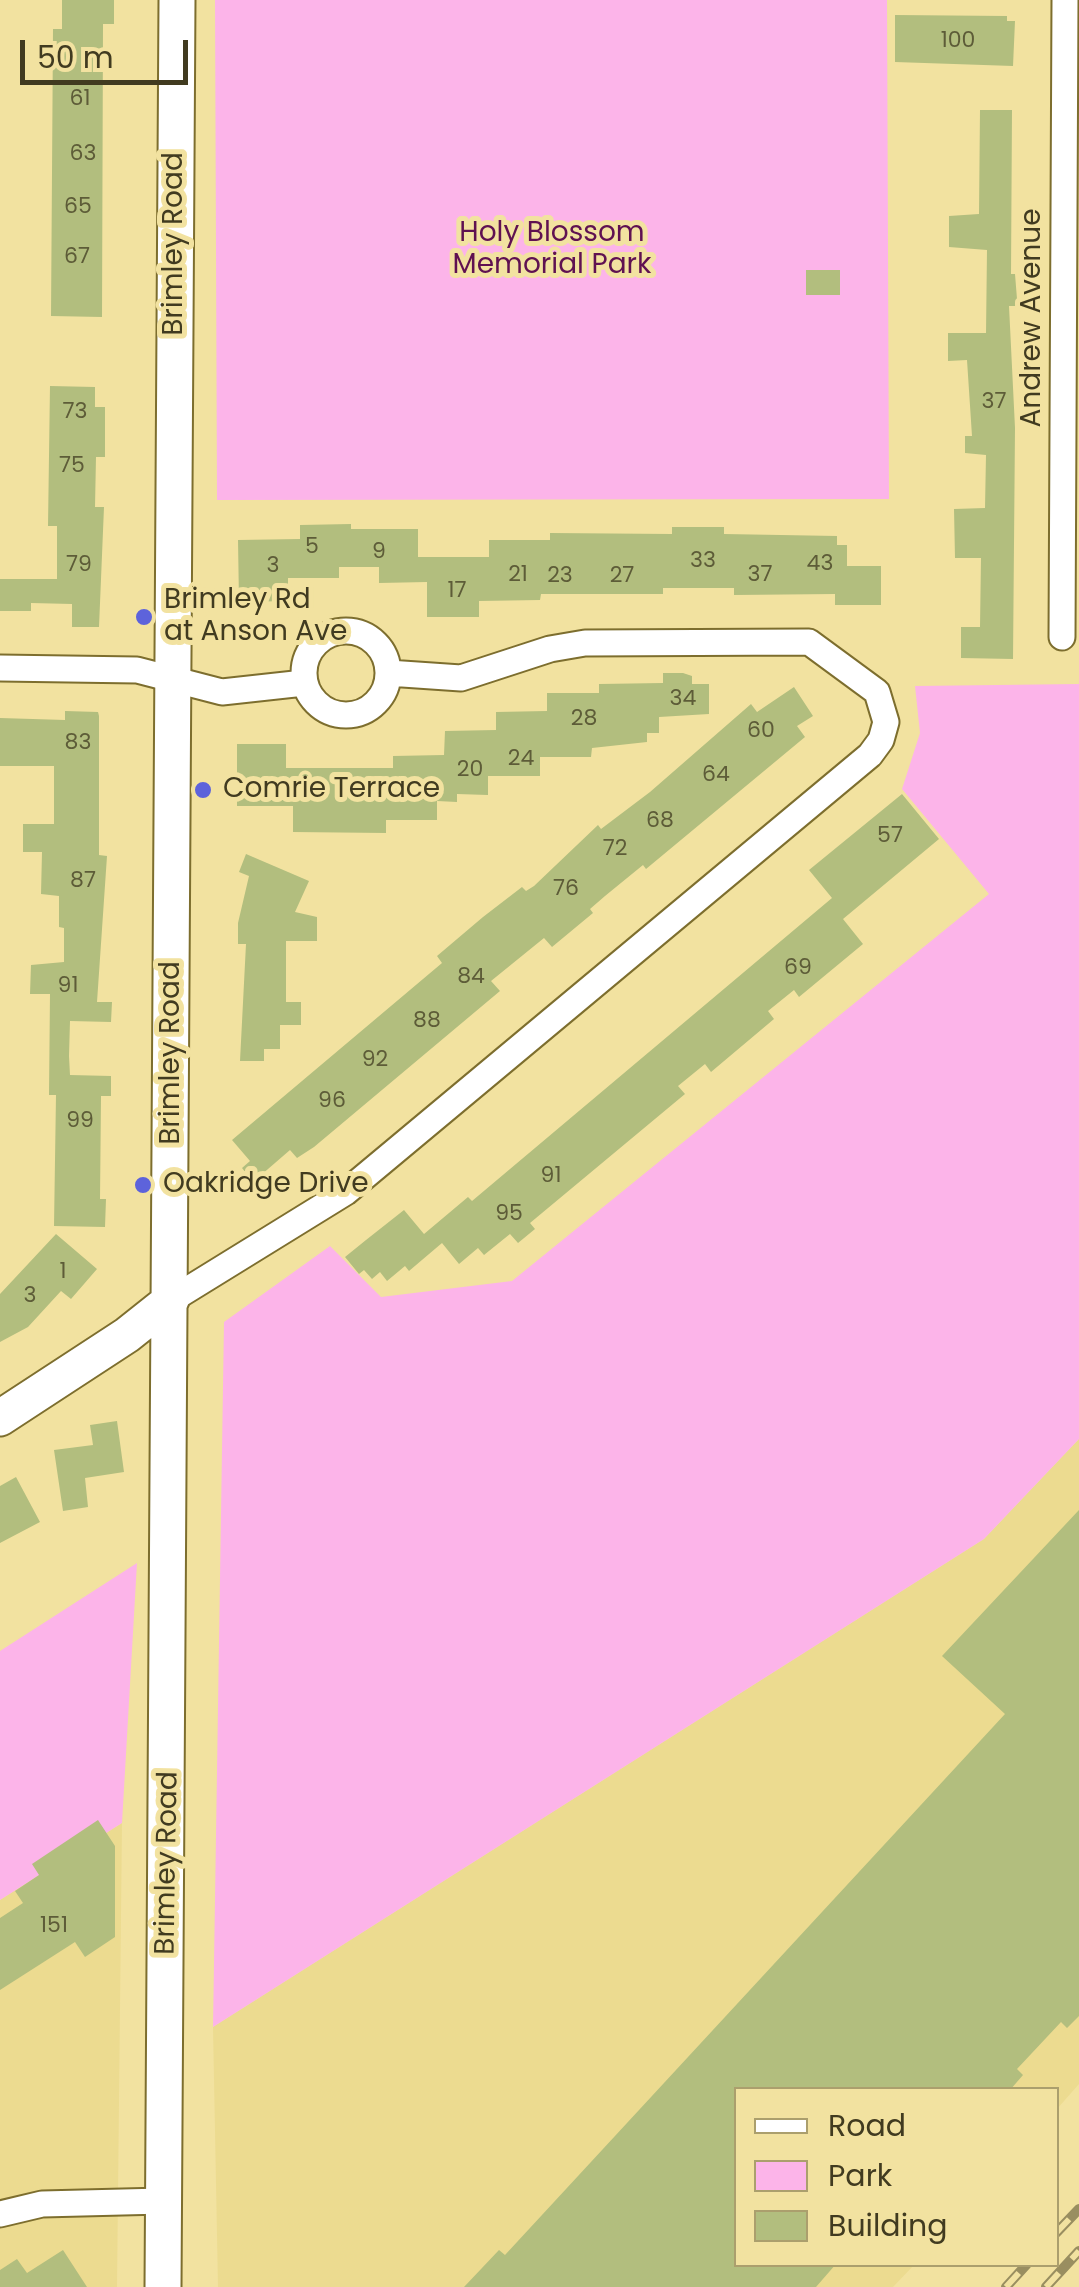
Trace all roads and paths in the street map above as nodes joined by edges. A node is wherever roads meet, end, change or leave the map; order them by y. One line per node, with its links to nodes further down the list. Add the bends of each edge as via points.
1 (177, 0): 6 (main road, Brimley Road)
2 (1064, 0): 3 (street, Andrew Avenue)
3 (1062, 637)
4 (0, 668): 6 (street, via 137,670)
5 (388, 673): 7 (street, via 378,701 351,715 322,707); 7 (street, via 377,644 349,630 333,632 309,652); 8 (street, via 461,678 585,643 809,642 877,692 886,722 870,755 346,1192)
6 (173, 680): 7 (street, via 222,692); 8 (main road, Brimley Road)
7 (304, 683)
8 (171, 1300): 9 (main road); 10 (main road, Brimley Road)
9 (0, 1418)
10 (163, 2201): 11 (street, via 42,2204); 12 (main road, Brimley Road)
11 (0, 2214)
12 (163, 2287)

